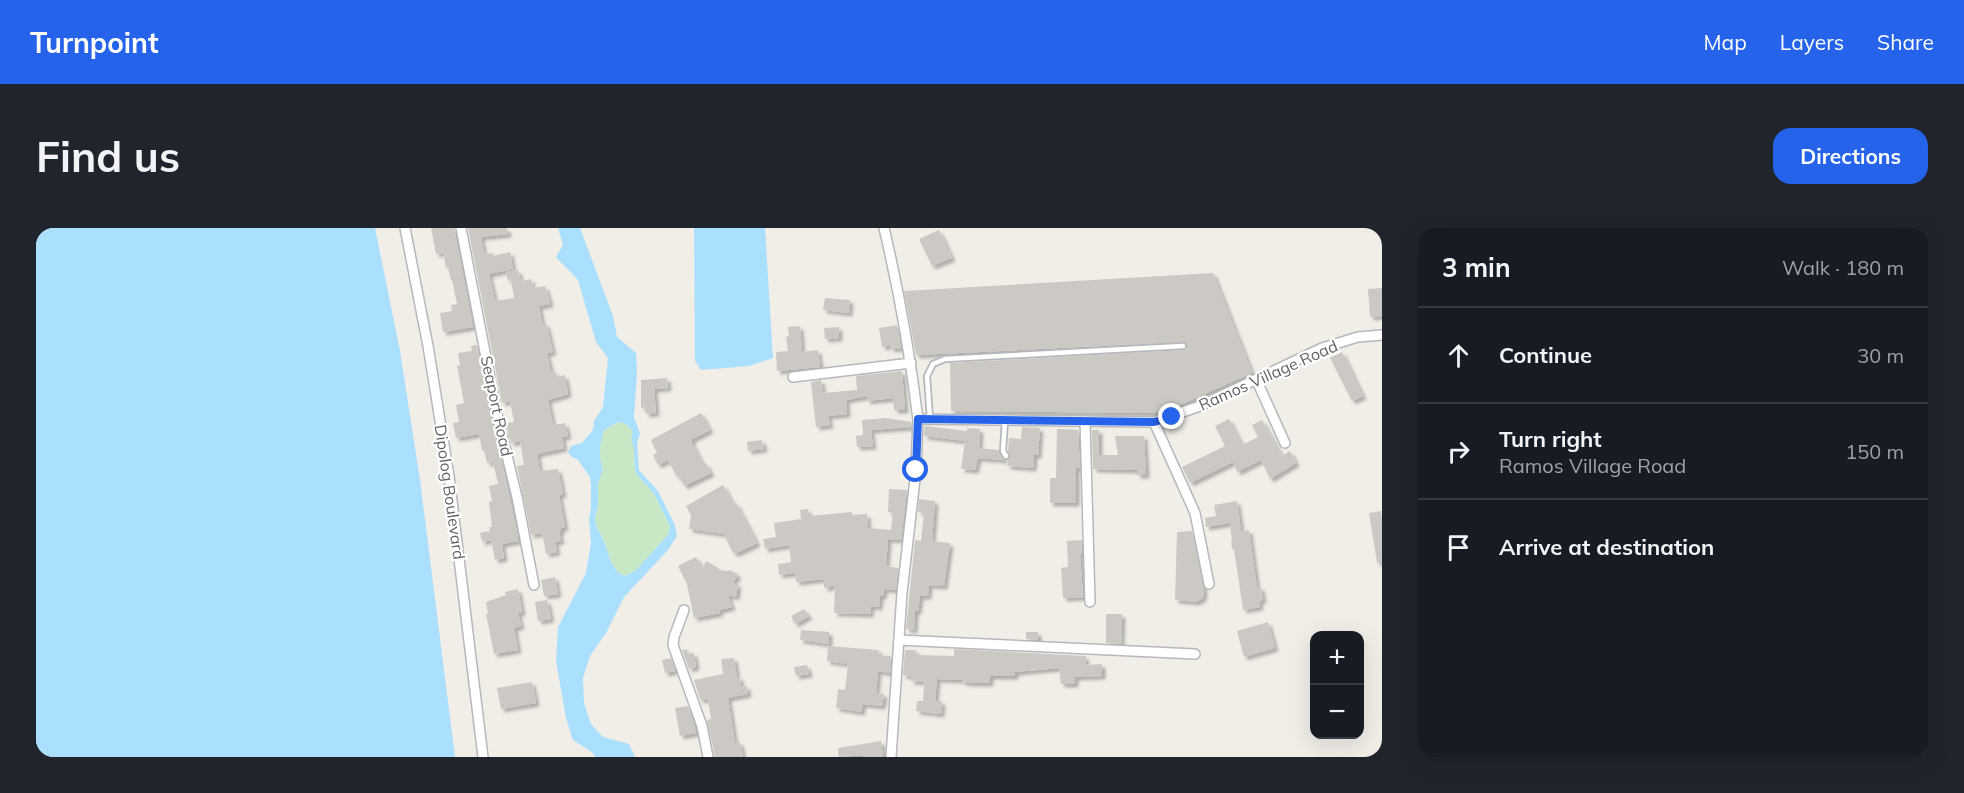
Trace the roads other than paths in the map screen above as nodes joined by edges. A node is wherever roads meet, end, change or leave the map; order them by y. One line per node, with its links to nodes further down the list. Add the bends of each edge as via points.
1 (405, 228): 22 (street, Dipolog Boulevard, via 449,476)
2 (461, 228): 17 (street, Seaport Road)
3 (884, 228): 6 (street)
4 (1382, 335): 8 (street, Ramos Village Road, via 1338,342)
5 (1183, 346): 10 (lane, via 945,359 933,364 927,376)
6 (911, 363): 7 (street); 9 (street)
7 (793, 377)
8 (1256, 379): 13 (street, Ramos Village Road, via 1200,406); 14 (street)
9 (918, 419): 10 (street, Ramos Village Road); 20 (street)
10 (930, 419): 11 (street, Ramos Village Road)
11 (1005, 420): 12 (street, Ramos Village Road); 15 (lane)
12 (1085, 421): 13 (street, Ramos Village Road); 18 (street)
13 (1154, 422): 16 (street, via 1195,513)
14 (1285, 443)
15 (1006, 456)
16 (1209, 584)
17 (534, 585)
18 (1090, 602)
19 (684, 610): 23 (street, via 673,645 702,726)
20 (899, 640): 21 (street); 24 (street)
21 (1195, 654)
22 (483, 757)
23 (708, 757)
24 (891, 757)

